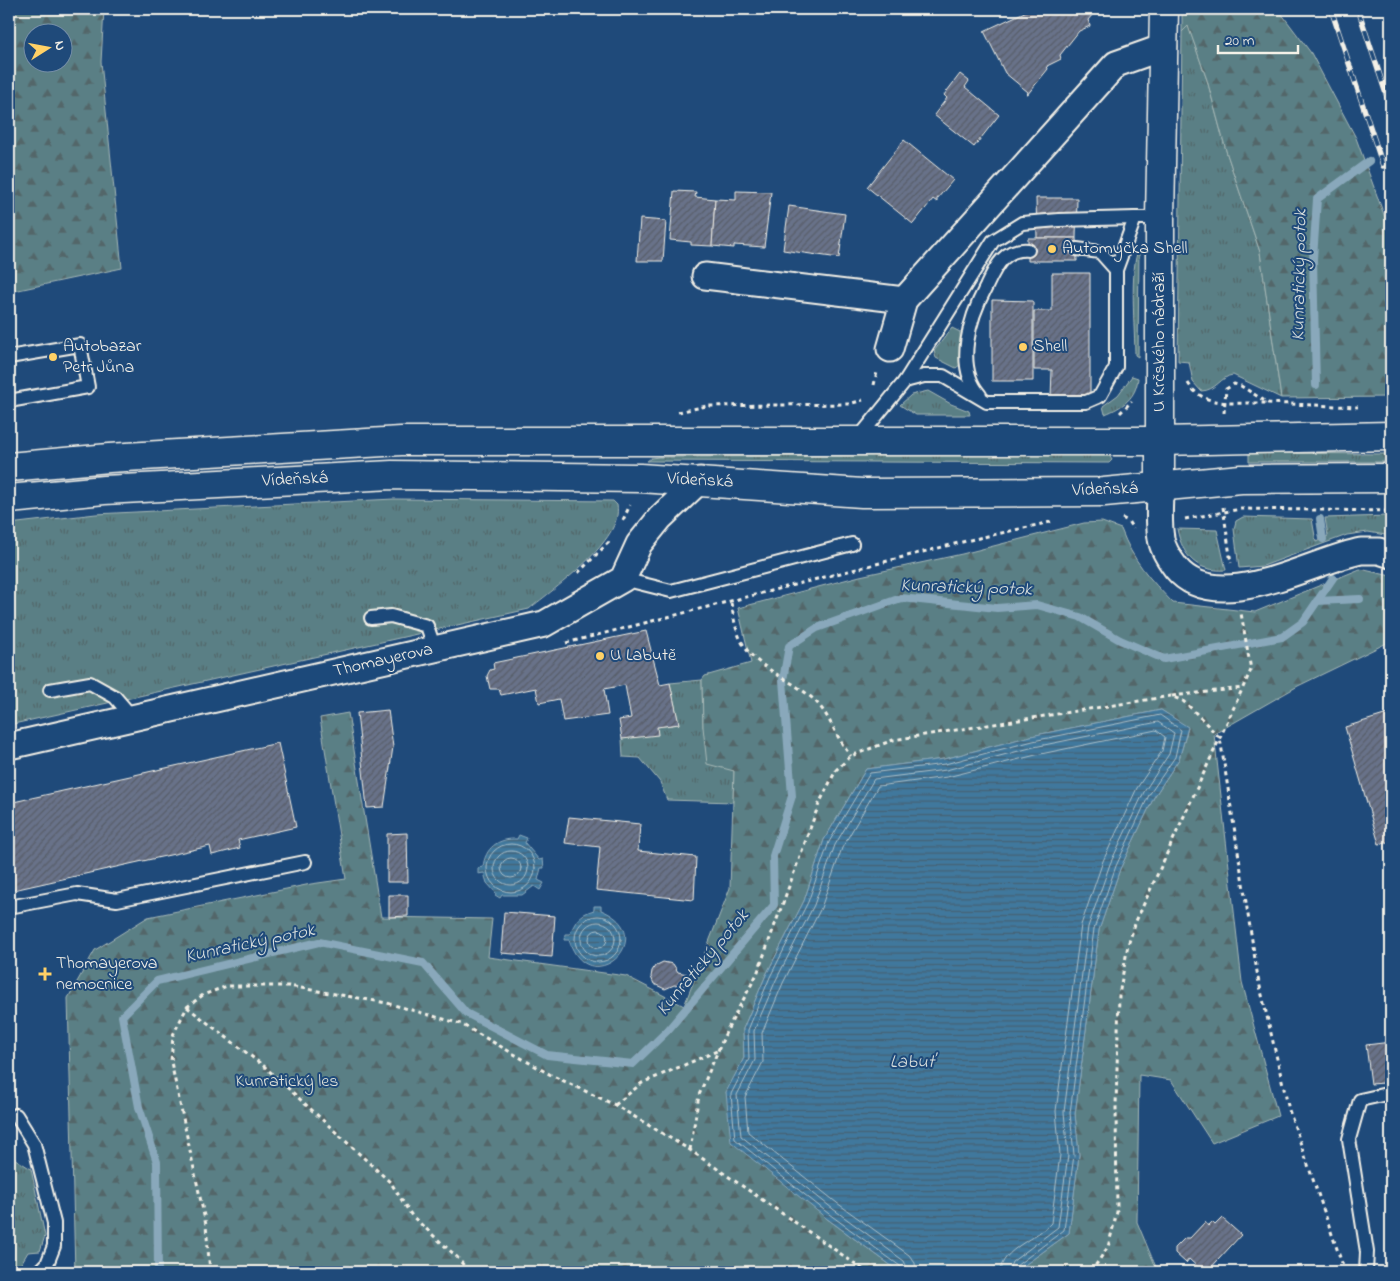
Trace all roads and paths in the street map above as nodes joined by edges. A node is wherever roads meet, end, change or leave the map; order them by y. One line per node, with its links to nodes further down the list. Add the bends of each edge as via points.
1 (1164, 9): 2 (main road, U Krčského nádraží)
2 (1164, 47): 3 (main road, U Krčského nádraží); 8 (street, via 1116,64)
3 (1147, 218): 6 (lane); 12 (lane, via 1022,223 993,241); 20 (main road, U Krčského nádraží)
4 (1076, 249): 6 (lane, via 1100,252)
5 (1028, 250): 15 (lane, via 1019,249 1006,254 998,262 971,318 968,373 973,387)
6 (1116, 270): 15 (lane, via 1116,367 1100,396 1086,402)
7 (705, 276): 8 (street)
8 (904, 300): 9 (street)
9 (890, 350)
10 (9, 356): 13 (lane, via 80,345 88,387)
11 (1185, 379): 14 (path, via 1192,392 1211,401)
12 (905, 381): 15 (lane, via 943,376); 19 (lane)
13 (9, 401)
14 (1224, 401): 16 (path); 16 (path, via 1226,389 1234,384)
15 (987, 402)
16 (1268, 403): 17 (path)
17 (1363, 408)
18 (1391, 436): 20 (main road, Vídeňská)
19 (856, 441): 20 (main road, Vídeňská); 21 (main road, Vídeňská, via 401,441 110,458)
20 (1160, 441): 24 (main road, U Krčského nádraží)
21 (9, 468)
22 (1391, 478): 24 (main road, Vídeňská, via 1241,479)
23 (700, 480): 24 (main road, Vídeňská, via 862,493 1091,492); 26 (main road, Vídeňská, via 392,476 104,490); 40 (street, via 660,518 639,544)
24 (1160, 488): 36 (street, via 1161,539 1171,562 1182,575 1210,587 1256,584 1361,551)
25 (634, 497): 33 (path)
26 (9, 500)
27 (1391, 511): 28 (path, via 1241,509)
28 (1224, 512): 31 (path); 37 (path)
29 (1117, 516): 32 (path)
30 (1064, 519): 38 (path)
31 (1178, 520)
32 (1128, 521)
33 (619, 527)
34 (616, 534): 39 (path)
35 (852, 544): 40 (lane, via 671,591)
36 (1391, 555)
37 (1232, 570)
38 (844, 573)
39 (575, 576)
40 (623, 579): 44 (street, Thomayerova, via 544,624)
41 (731, 602): 51 (path, via 738,634 755,660 818,704 841,745)
42 (1240, 611): 45 (path, via 1252,670)
43 (371, 618): 44 (lane, via 391,616 427,626)
44 (435, 649): 48 (street, Thomayerova)
45 (1243, 688): 47 (path); 49 (path)
46 (50, 690): 48 (lane, via 90,683 115,696)
47 (1171, 696): 49 (path, via 1192,709); 51 (path, via 894,740)
48 (133, 718): 50 (street, Thomayerova)
49 (1220, 738): 64 (path, via 1128,945 1119,996 1117,1212 1108,1247); 65 (path, via 1260,987 1289,1110)
50 (9, 746)
51 (851, 756): 55 (path, via 836,770 819,804 757,974)
52 (305, 862): 53 (lane, via 117,900 77,894)
53 (9, 907)
54 (187, 1008): 57 (path, via 203,995 227,986 290,986 387,1002 461,1024 552,1075); 61 (path, via 173,1035 171,1062 206,1225); 62 (path, via 265,1067 391,1183 412,1216)
55 (717, 1050): 57 (path, via 642,1083); 59 (path, via 699,1095)
56 (1391, 1093): 66 (lane, via 1360,1100 1349,1139 1367,1252)
57 (615, 1105): 59 (path)
58 (16, 1115): 60 (lane, via 34,1144 54,1223 54,1246 47,1264)
59 (690, 1150): 63 (path)
60 (39, 1272)
61 (210, 1272)
62 (469, 1272)
63 (866, 1272)
64 (1090, 1272)
65 (1345, 1272)
66 (1366, 1272)

